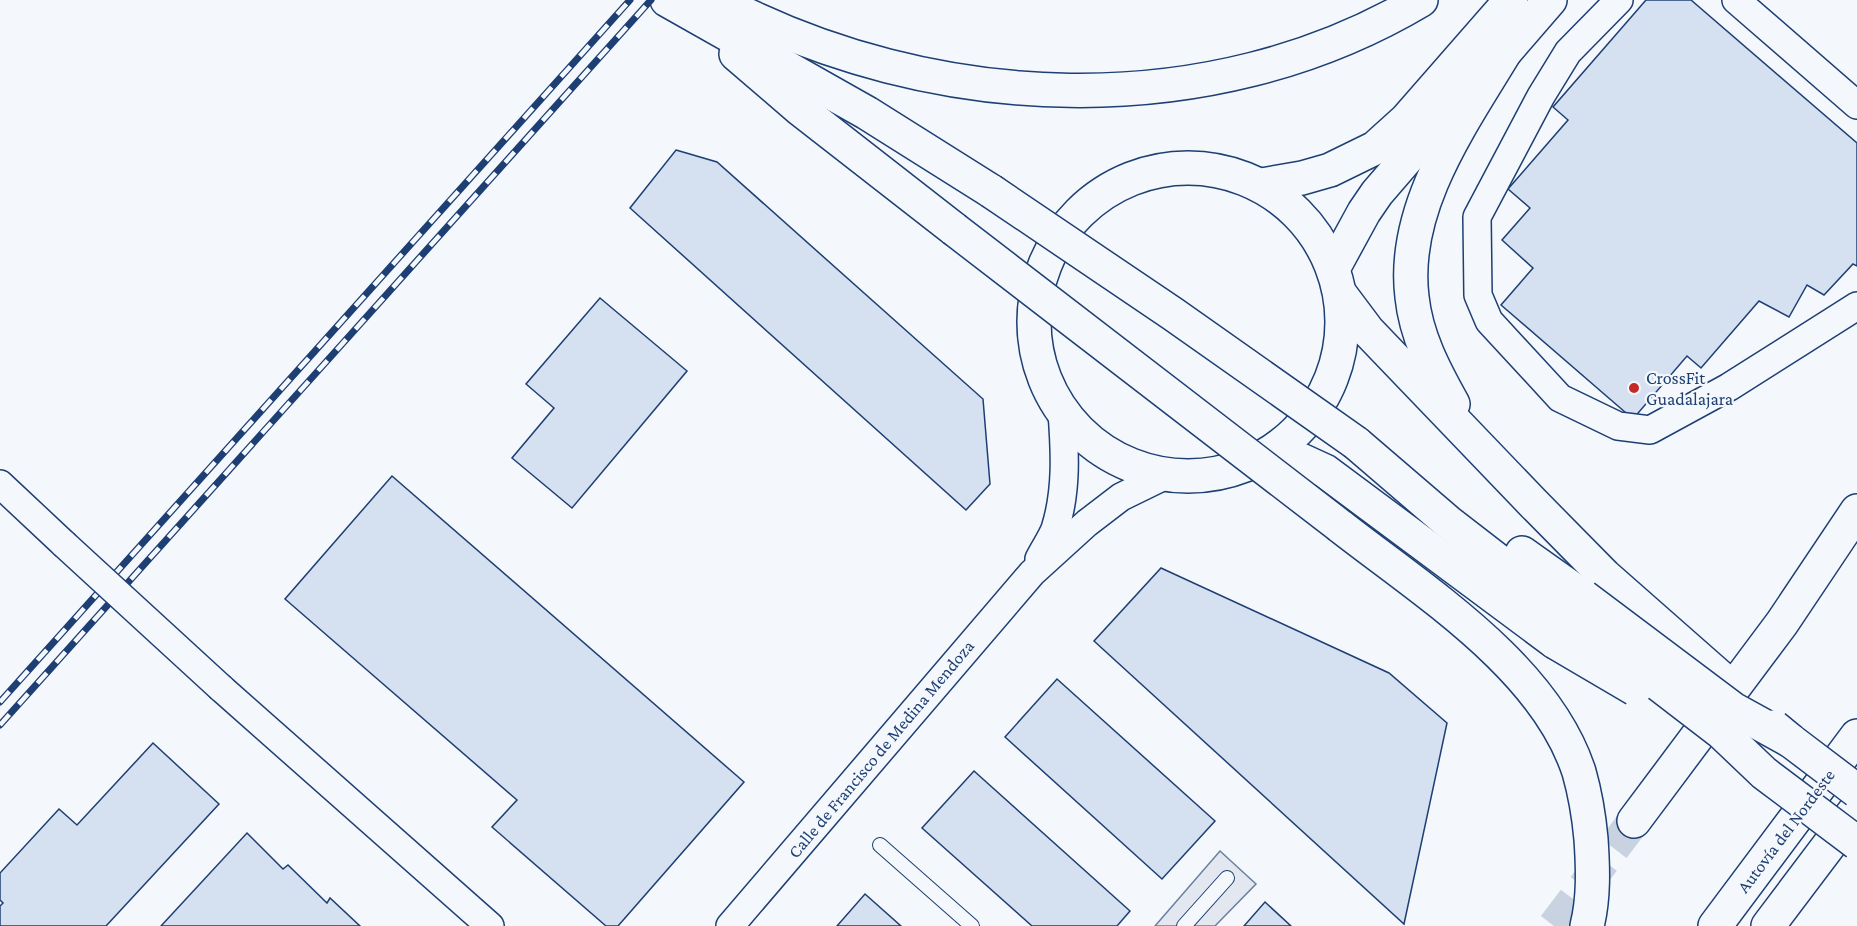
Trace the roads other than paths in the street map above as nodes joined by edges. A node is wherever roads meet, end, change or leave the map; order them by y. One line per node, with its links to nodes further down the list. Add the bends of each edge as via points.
1 (667, 0): 7 (main road)
2 (1421, 0): 7 (main road, via 1356,33 1274,63 1169,86 1070,91 972,83 881,65)
3 (1511, 0): 10 (main road, via 1406,120 1375,148 1330,170)
4 (1550, 0): 8 (main road)
5 (1620, 0): 12 (street, via 1568,52 1477,217 1478,295 1489,321 1560,398 1618,426 1650,430 1729,387)
6 (1736, 0): 9 (street)
7 (712, 6): 21 (main road, bridge, via 1173,314 1356,443 1436,491); 36 (main road, bridge, via 758,74 1492,646 1525,682 1555,724 1578,772 1592,862)
8 (1505, 52): 11 (main road, via 1377,193 1364,212); 14 (main road, via 1437,171 1417,229 1411,262 1412,297 1420,334 1434,370)
9 (1857, 105)
10 (1262, 185): 11 (main road, via 1293,206 1317,234); 13 (main road, via 1219,170 1172,167 1127,179 1088,203 1057,237 1038,279 1032,325 1041,371)
11 (1338, 281): 14 (main road, via 1368,331); 15 (main road, via 1341,350 1327,392 1302,427)
12 (1857, 306)
13 (1062, 412): 16 (main road, via 1090,442 1126,464); 20 (street, Calle de Francisco de Medina Mendoza, via 1066,457 1063,494 1054,531)
14 (1477, 445): 21 (main road)
15 (1268, 455): 16 (main road, via 1236,469 1202,476); 21 (main road, via 1301,460 1325,471)
16 (1166, 475): 20 (street, Calle de Francisco de Medina Mendoza, via 1121,497)
17 (0, 484): 32 (street, bridge, via 221,688)
18 (1857, 511): 22 (main road)
19 (1857, 537): 22 (main road)
20 (1032, 573): 33 (street, Calle de Francisco de Medina Mendoza)
21 (1579, 608): 25 (main road, bridge, via 1733,709 1791,741); 28 (main road, bridge, via 1660,704 1726,753 1764,773)
22 (1782, 623): 27 (main road)
23 (1857, 711): 30 (main road)
24 (1857, 736): 30 (main road, Autovía del Nordeste)
25 (1857, 791)
26 (1857, 808): 38 (main road)
27 (1634, 821)
28 (1857, 843)
29 (879, 845): 34 (lane)
30 (1769, 854): 37 (main road, Autovía del Nordeste)
31 (1227, 878): 35 (lane)
32 (490, 926)
33 (730, 926)
34 (972, 926)
35 (1184, 926)
36 (1587, 926)
37 (1715, 926)
38 (1768, 926)

